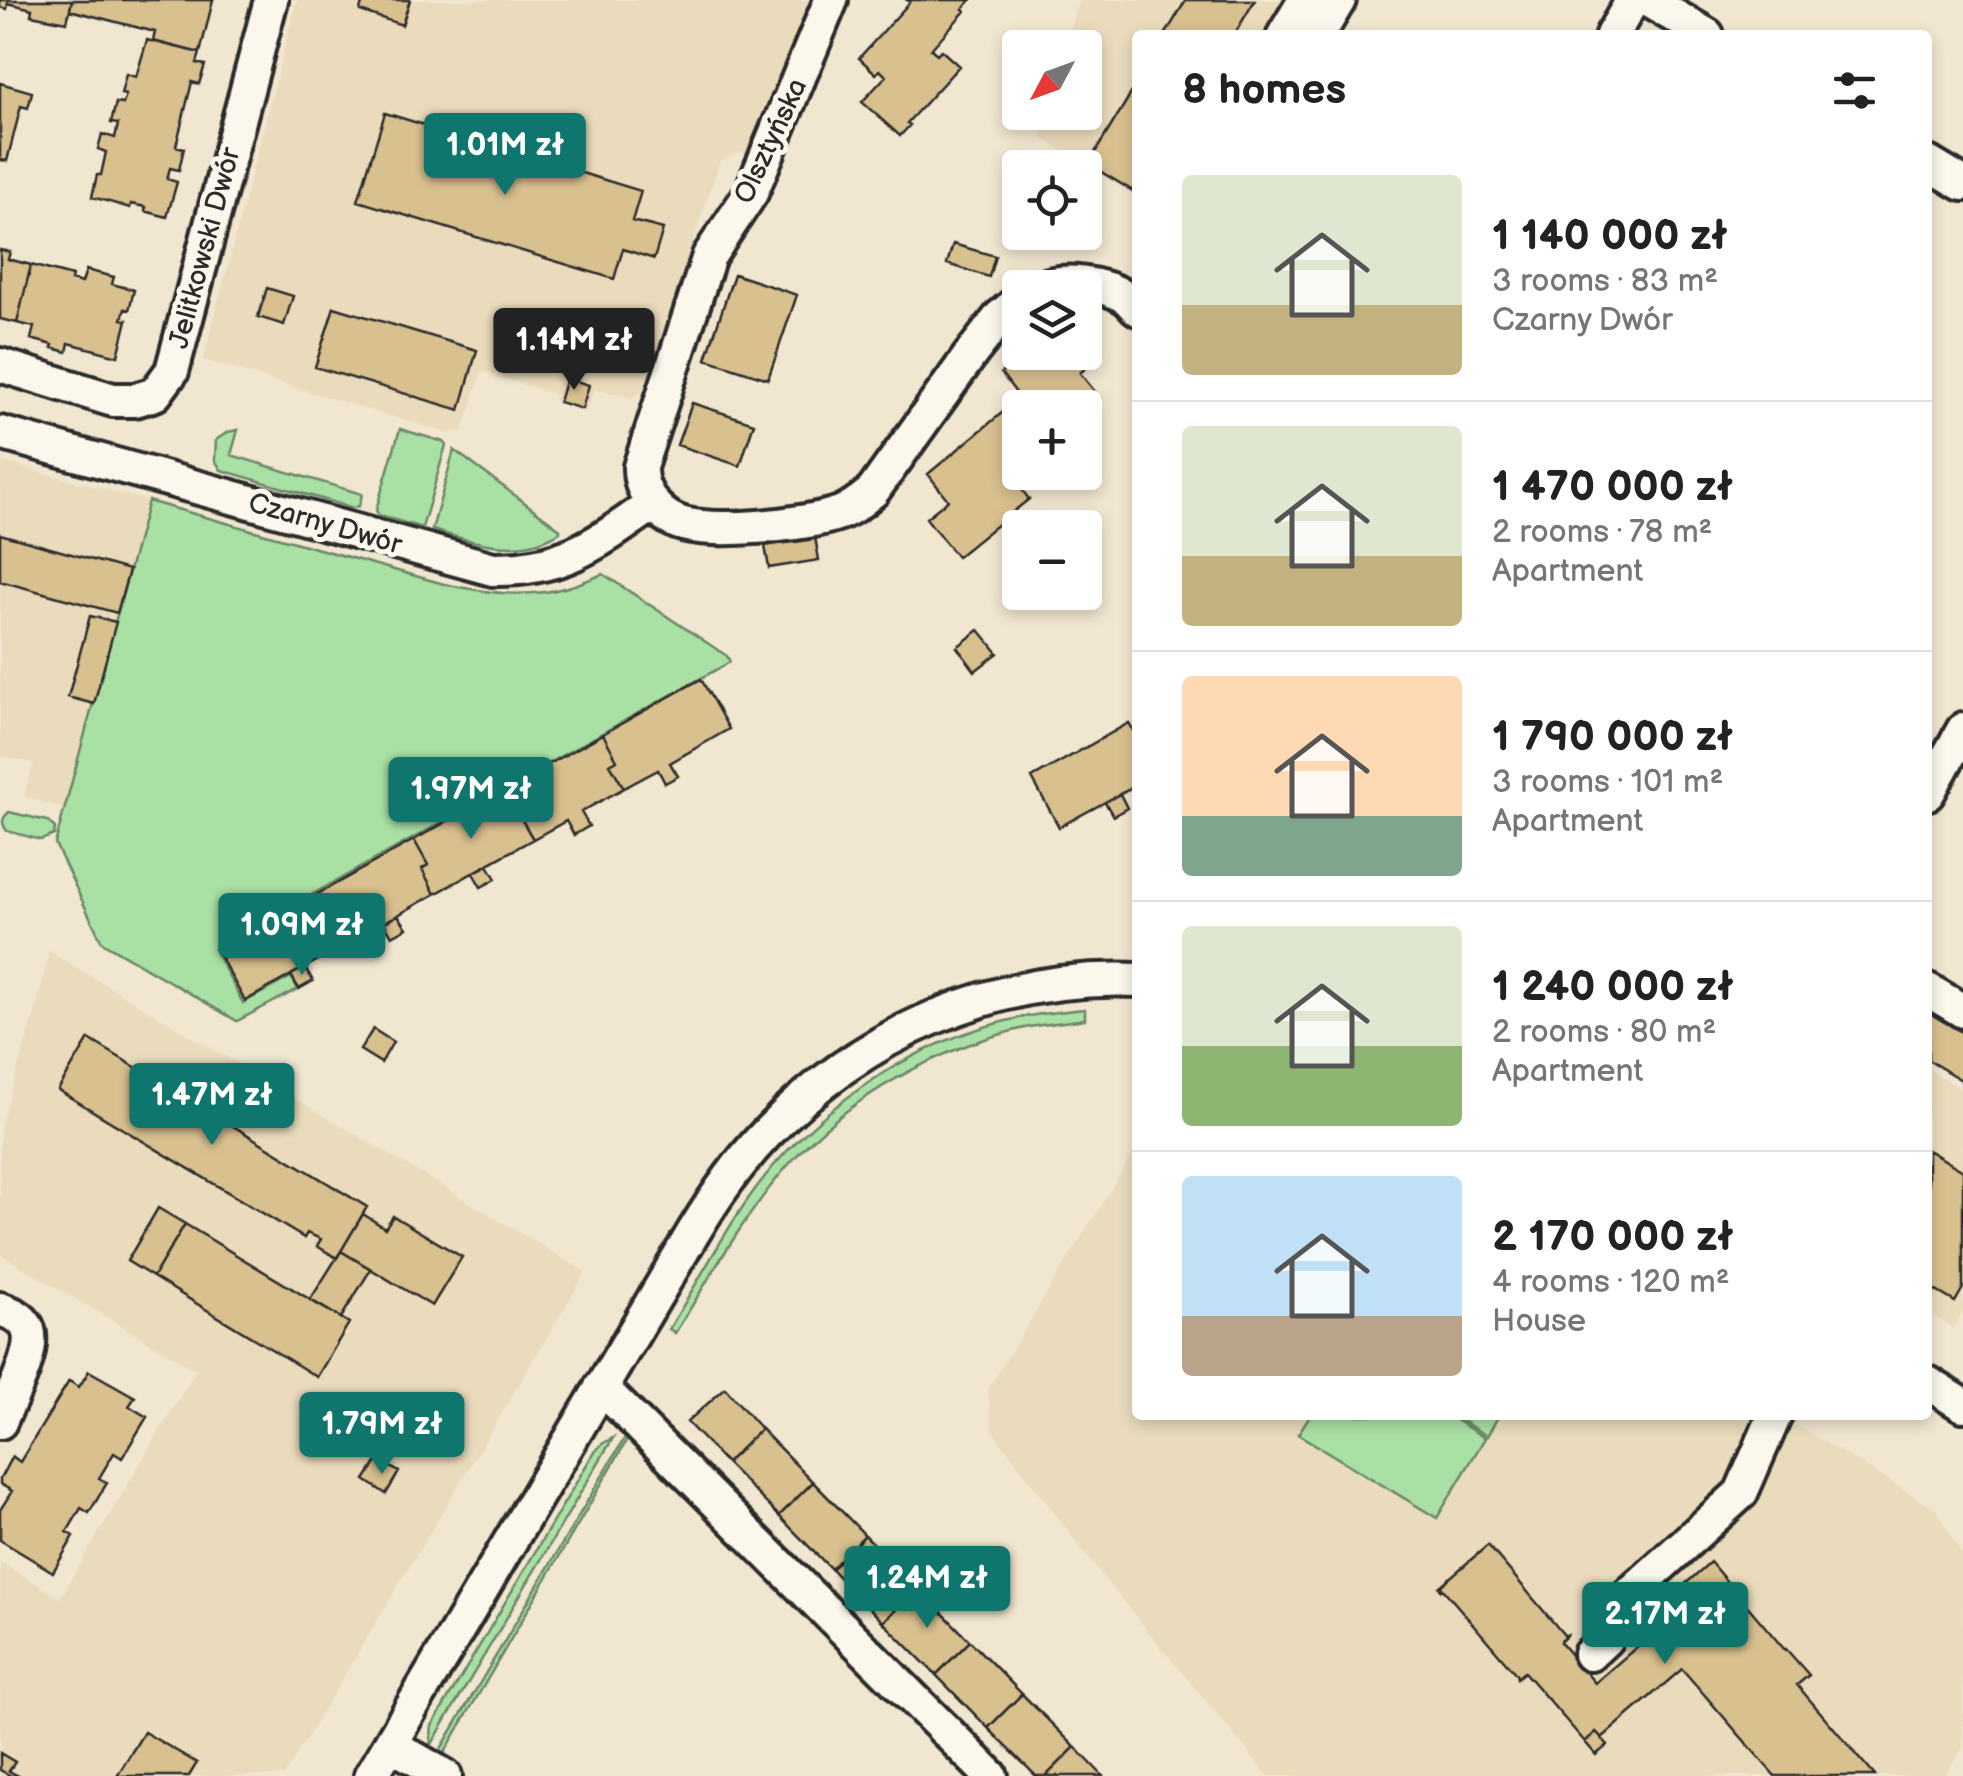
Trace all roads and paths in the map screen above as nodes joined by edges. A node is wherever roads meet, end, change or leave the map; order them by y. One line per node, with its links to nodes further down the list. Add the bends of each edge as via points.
1 (270, 0): 16 (street, Jelitkowski Dwór, via 172,371 155,394 113,400)
2 (831, 0): 18 (street, Olsztyńska, via 751,193 709,256 640,468)
3 (1305, 0): 7 (street)
4 (1339, 0): 8 (street)
5 (1633, 0): 9 (street)
6 (1647, 0): 10 (street)
7 (1287, 30)
8 (1321, 30)
9 (1615, 30)
10 (1698, 30)
11 (1932, 165): 12 (street)
12 (1963, 184)
13 (1102, 286): 14 (street)
14 (1132, 293)
15 (1002, 315): 18 (street, via 872,492 851,508 791,524 693,526)
16 (0, 365)
17 (0, 434): 18 (street, Czarny Dwór, via 506,570 579,553)
18 (647, 508)
19 (1963, 730): 20 (street)
20 (1932, 786)
21 (1132, 980): 26 (street, via 1042,986 968,1004 894,1036 826,1079 764,1136 713,1200)
22 (1932, 992): 23 (street)
23 (1963, 1011)
24 (0, 1309): 29 (street, via 16,1315 30,1340)
25 (1932, 1385): 27 (street)
26 (602, 1387): 31 (street); 34 (street)
27 (1963, 1404)
28 (1774, 1420): 30 (street, via 1741,1493 1614,1608 1606,1639)
29 (0, 1422)
30 (1590, 1654)
31 (390, 1744): 32 (street); 33 (street)
32 (370, 1776)
33 (445, 1776)
34 (991, 1776)

